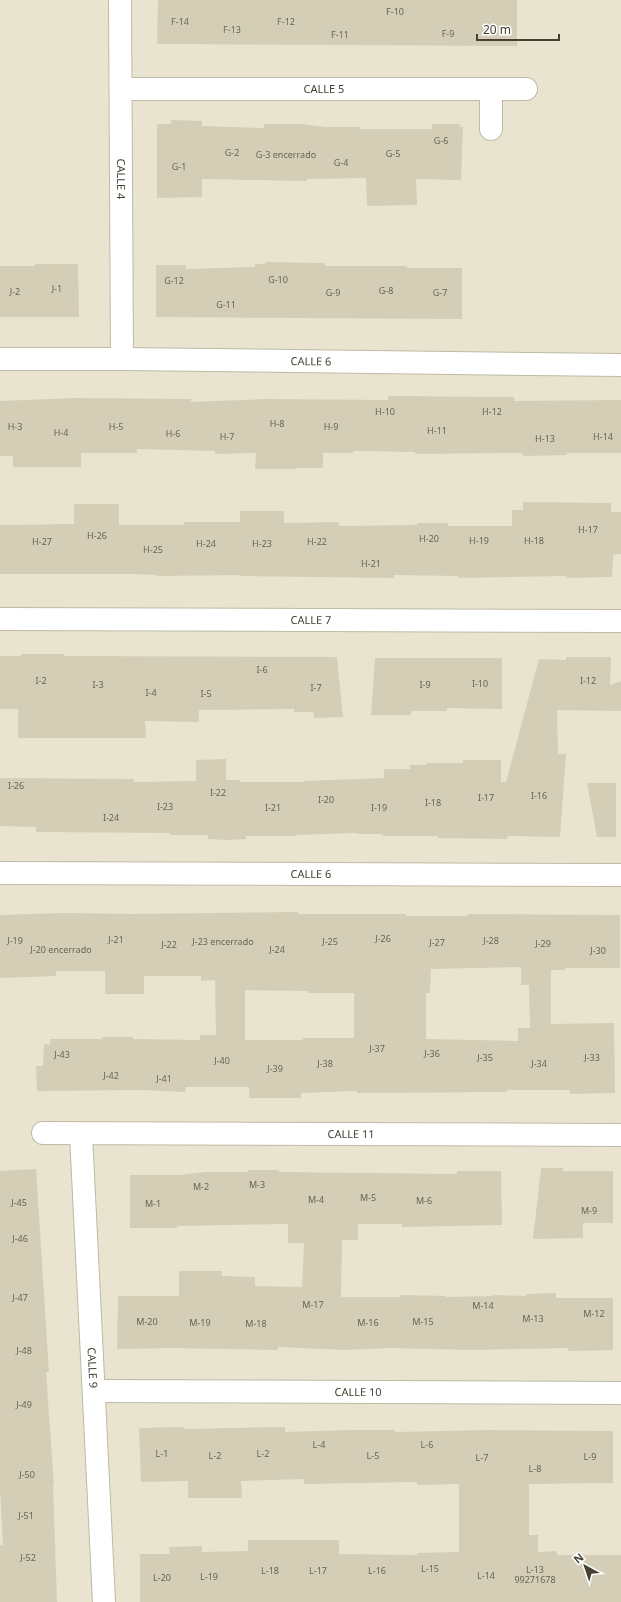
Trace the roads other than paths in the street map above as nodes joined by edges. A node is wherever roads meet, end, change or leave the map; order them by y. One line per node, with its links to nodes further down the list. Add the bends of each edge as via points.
1 (120, 0): 2 (street, CALLE 4)
2 (121, 89): 3 (street, CALLE 5); 7 (street, CALLE 4)
3 (491, 89): 4 (street, CALLE 5); 5 (street)
4 (526, 89)
5 (491, 129)
6 (0, 359): 7 (street, CALLE 6)
7 (122, 359): 8 (street, CALLE 6)
8 (621, 365)
9 (0, 619): 10 (street, CALLE 7)
10 (621, 620)
11 (0, 873): 12 (street, CALLE 6)
12 (621, 875)
13 (43, 1133): 14 (street, CALLE 11)
14 (81, 1134): 15 (street, CALLE 11); 16 (street, CALLE 9)
15 (621, 1135)
16 (94, 1391): 17 (street, CALLE 10); 18 (street, CALLE 9)
17 (621, 1393)
18 (104, 1602)

